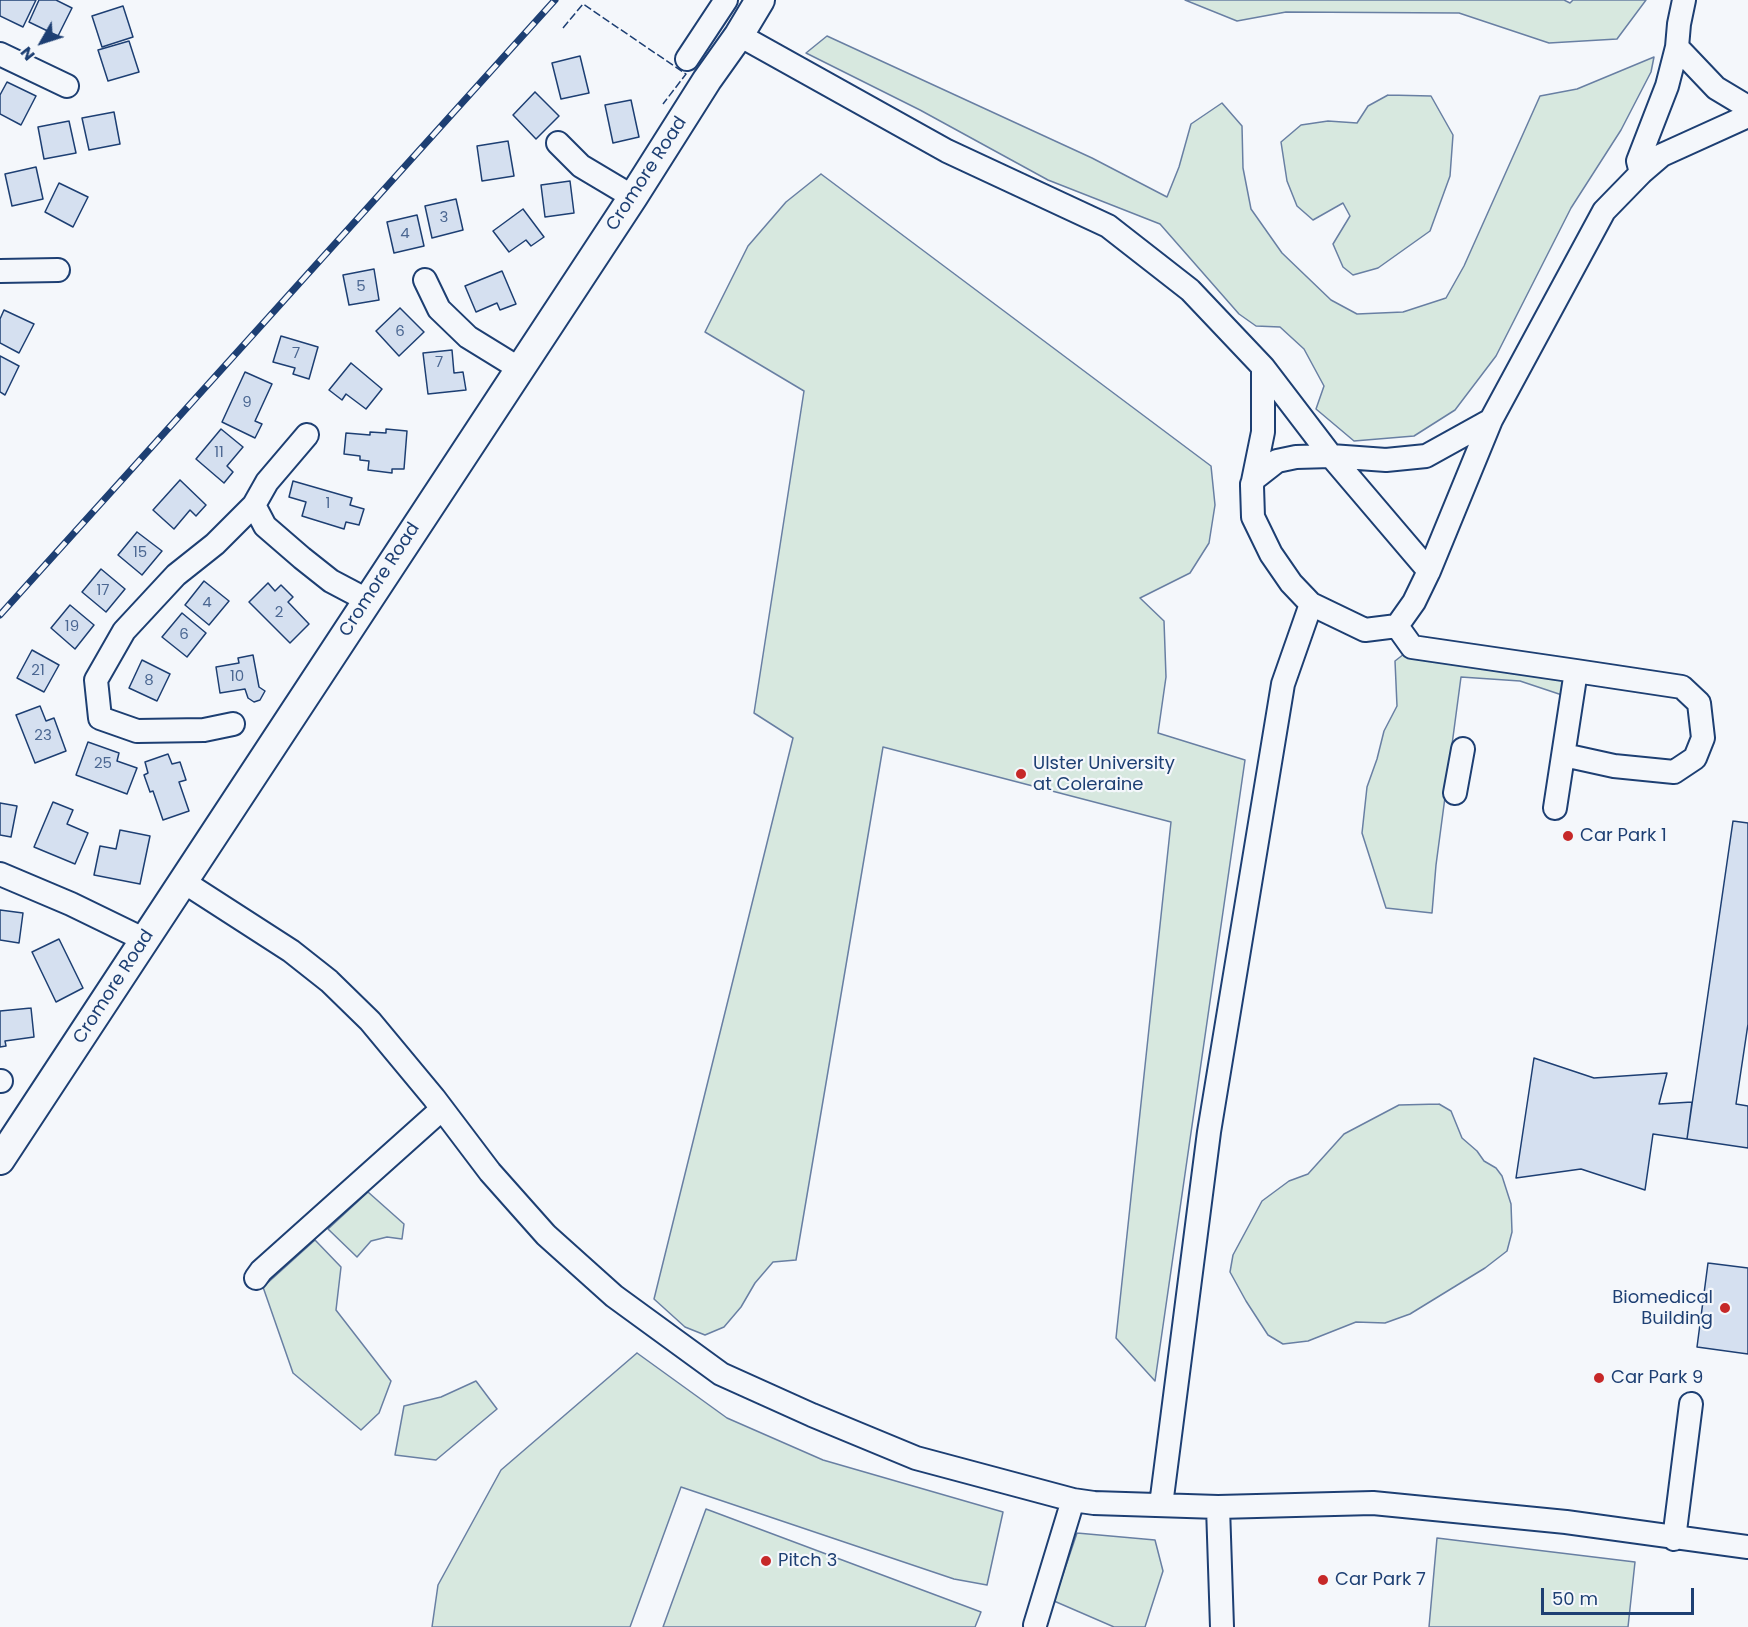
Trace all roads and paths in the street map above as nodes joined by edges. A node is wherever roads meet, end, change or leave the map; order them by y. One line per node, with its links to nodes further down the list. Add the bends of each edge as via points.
1 (726, 0): 7 (street)
2 (760, 0): 4 (main road, Cromore Road)
3 (1684, 0): 5 (street)
4 (740, 35): 12 (main road, Cromore Road); 16 (street, via 947,151 1108,226 1190,290)
5 (1677, 47): 9 (street, via 1716,88 1746,106); 11 (street, via 1668,86 1638,161)
6 (0, 54): 8 (street)
7 (687, 59)
8 (67, 86)
9 (1747, 116): 11 (street, via 1662,155)
10 (558, 143): 12 (street, via 581,166)
11 (1641, 173): 18 (street, via 1604,211)
12 (633, 197): 17 (main road, Cromore Road)
13 (58, 270): 14 (street)
14 (0, 271)
15 (425, 280): 17 (street, via 439,309 468,337)
16 (1263, 367): 20 (street); 21 (street, via 1263,432)
17 (520, 369): 24 (main road, Cromore Road)
18 (1491, 420): 20 (street, via 1426,456 1386,460); 23 (street)
19 (307, 435): 22 (street, via 267,482)
20 (1331, 456): 21 (street, via 1277,461 1254,479); 23 (street)
21 (1252, 486): 25 (street, via 1253,517 1271,554)
22 (254, 505): 24 (street, via 265,526 302,558 331,581); 28 (street, via 176,575 124,631 96,680 100,718 137,731 204,730)
23 (1429, 571): 26 (street)
24 (367, 600): 34 (main road, Cromore Road)
25 (1311, 604): 26 (street, via 1365,630); 41 (street, via 1283,684 1209,1132)
26 (1397, 627): 27 (street, via 1412,648)
27 (1576, 671): 30 (street); 30 (street, via 1682,687 1699,703 1703,738 1695,758 1674,772 1614,766)
28 (233, 724)
29 (1463, 749): 31 (street)
30 (1564, 755): 32 (street)
31 (1455, 794)
32 (1556, 808)
33 (0, 874): 35 (street)
34 (184, 882): 35 (main road, Cromore Road); 36 (street, via 291,951 329,981 370,1021)
35 (145, 940): 37 (main road, Cromore Road)
36 (442, 1109): 38 (street); 40 (street, via 490,1172 546,1235 614,1296 721,1374 916,1458)
37 (0, 1160)
38 (256, 1278)
39 (1690, 1404): 43 (street)
40 (1073, 1500): 41 (street); 45 (street)
41 (1161, 1505): 42 (street)
42 (1218, 1507): 43 (street, via 1372,1503 1566,1522); 46 (street)
43 (1674, 1539): 44 (street)
44 (1748, 1547)
45 (1035, 1625)
46 (1222, 1627)

